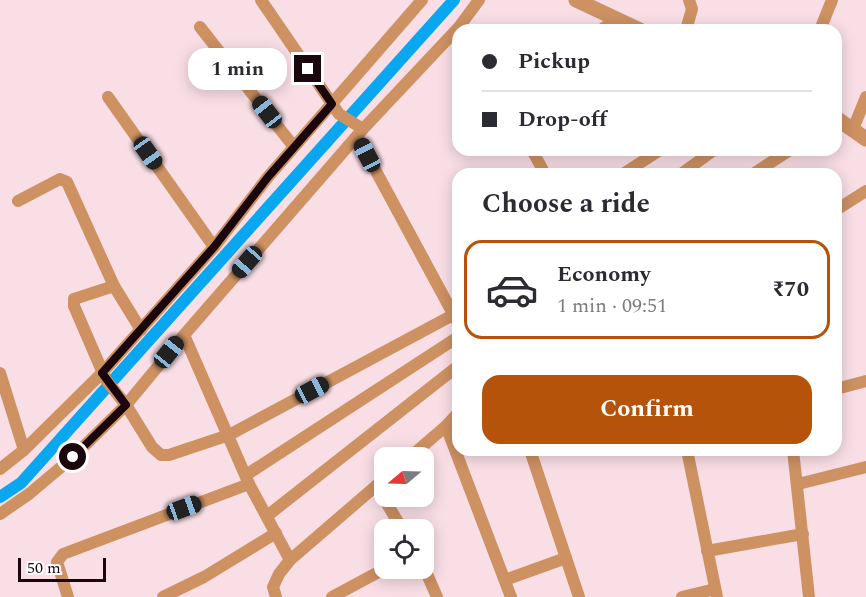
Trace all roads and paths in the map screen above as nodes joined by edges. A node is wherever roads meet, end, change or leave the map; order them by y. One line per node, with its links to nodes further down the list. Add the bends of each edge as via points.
1 (261, 0): 17 (street)
2 (422, 0): 17 (street)
3 (478, 0): 8 (street)
4 (576, 0): 7 (street)
5 (689, 0): 11 (street, via 692,9)
6 (832, 0): 12 (street)
7 (615, 20): 9 (street); 10 (street)
8 (463, 24)
9 (609, 24)
10 (625, 24)
11 (688, 24)
12 (822, 24)
13 (200, 27): 22 (street)
14 (452, 36): 20 (street)
15 (108, 97): 32 (street)
16 (866, 97): 19 (street)
17 (332, 104): 20 (street); 22 (street)
18 (842, 123): 19 (street)
19 (853, 129): 21 (street)
20 (358, 130): 34 (street); 37 (street)
21 (866, 139)
22 (294, 147): 32 (street)
23 (651, 156): 26 (street)
24 (706, 156): 27 (street)
25 (781, 156): 28 (street)
26 (632, 168)
27 (689, 168)
28 (762, 168)
29 (866, 191): 31 (street)
30 (18, 201): 33 (street, via 60,179 67,182)
31 (842, 206)
32 (214, 247): 36 (street)
33 (114, 286): 36 (street); 41 (street, via 74,299)
34 (452, 313)
35 (452, 321): 47 (street)
36 (141, 330): 41 (street)
37 (184, 334): 44 (street); 47 (street)
38 (452, 341): 57 (street)
39 (452, 371): 61 (street)
40 (0, 373): 50 (street)
41 (104, 377): 44 (street); 50 (street)
42 (866, 381): 43 (street)
43 (842, 387)
44 (123, 402): 47 (street, via 160,455); 60 (street, via 73,457)
45 (452, 419): 46 (street)
46 (446, 426): 48 (street); 49 (street)
47 (229, 435): 57 (street)
48 (452, 442)
49 (422, 447)
50 (24, 450): 56 (street)
51 (457, 456): 69 (street)
52 (532, 456): 65 (street)
53 (688, 456): 64 (street)
54 (794, 456): 58 (street)
55 (866, 467): 58 (street)
56 (0, 469)
57 (248, 479): 61 (street); 71 (street, via 63,554 57,562)
58 (798, 484): 63 (street)
59 (374, 488): 66 (street)
60 (0, 514)
61 (267, 516): 62 (street)
62 (276, 533): 66 (street); 72 (street)
63 (803, 534): 64 (street); 79 (street)
64 (707, 551): 70 (street)
65 (566, 558): 69 (street); 77 (street)
66 (290, 560): 73 (street, via 273,587)
67 (374, 574): 74 (street)
68 (429, 579): 75 (street)
69 (505, 580): 76 (street)
70 (716, 593): 78 (street)
71 (68, 597)
72 (163, 597)
73 (276, 597)
74 (332, 597)
75 (437, 597)
76 (511, 597)
77 (579, 597)
78 (682, 597)
79 (809, 597)

